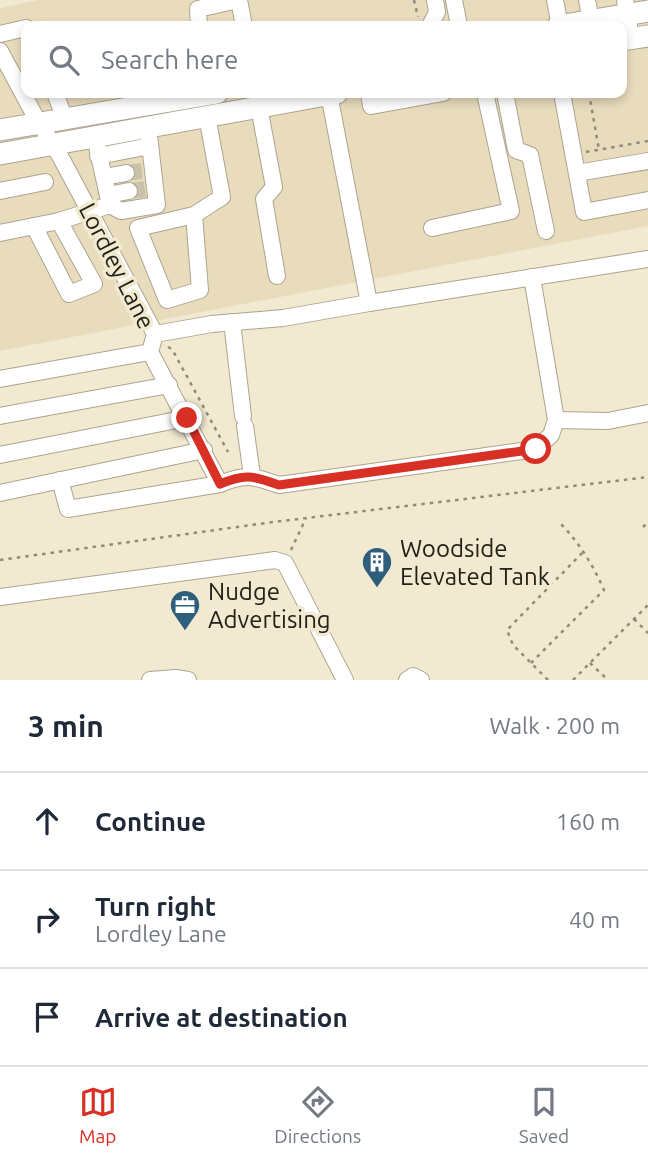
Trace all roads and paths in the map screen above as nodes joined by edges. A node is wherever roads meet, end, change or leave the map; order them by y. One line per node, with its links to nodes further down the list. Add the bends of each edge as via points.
1 (239, 0): 5 (street); 9 (street)
2 (414, 0): 10 (path)
3 (555, 0): 11 (street)
4 (455, 4): 7 (street)
5 (196, 5)
6 (633, 8): 8 (main road); 14 (street)
7 (434, 13)
8 (590, 16)
9 (243, 21)
10 (419, 21)
11 (558, 21)
12 (21, 29): 13 (street)
13 (0, 34)
14 (634, 38)
15 (0, 51): 16 (street, Lordley Lane)
16 (21, 83)
17 (30, 98): 31 (street, Lordley Lane)
18 (57, 98): 30 (street)
19 (183, 98): 30 (main road)
20 (307, 98): 28 (main road)
21 (334, 98): 59 (street)
22 (370, 98): 23 (street, via 371,106)
23 (415, 98)
24 (486, 98): 53 (street, via 511,211)
25 (506, 98): 54 (street, via 516,150 530,155)
26 (563, 98): 42 (street)
27 (590, 98): 37 (path)
28 (259, 107): 29 (main road); 57 (street, via 274,187 264,199)
29 (207, 116): 33 (main road); 50 (street, via 222,197)
30 (65, 119): 31 (main road)
31 (39, 124): 32 (main road); 35 (street, Lordley Lane)
32 (0, 130)
33 (149, 137): 36 (main road); 41 (street)
34 (648, 141): 37 (path)
35 (53, 145): 36 (main road); 39 (main road); 49 (street, Lordley Lane)
36 (97, 146): 43 (street)
37 (599, 150): 38 (path)
38 (586, 153)
39 (0, 154)
40 (648, 161): 42 (street)
41 (140, 171): 43 (street); 45 (street)
42 (577, 173): 48 (street, via 584,212)
43 (104, 177): 47 (street)
44 (45, 182): 46 (street)
45 (143, 189): 47 (street); 47 (street, via 158,205 121,211)
46 (0, 191)
47 (109, 200): 49 (street)
48 (648, 200)
49 (89, 212): 51 (street); 61 (street, Lordley Lane)
50 (194, 215): 50 (street, via 200,290 167,300 138,228)
51 (59, 221): 52 (street); 52 (street, via 93,284 69,294)
52 (34, 226): 55 (street)
53 (432, 228)
54 (546, 231)
55 (0, 233)
56 (648, 259): 58 (street)
57 (277, 276)
58 (532, 277): 59 (street); 67 (street)
59 (369, 303): 60 (street)
60 (232, 322): 61 (street); 71 (street)
61 (156, 343): 62 (street); 63 (street, Lordley Lane); 69 (path, via 172,349)
62 (0, 379)
63 (169, 385): 65 (street); 66 (street, Lordley Lane)
64 (648, 413): 67 (street, via 608,421)
65 (0, 415)
66 (187, 418): 68 (street, Lordley Lane); 70 (street)
67 (556, 420): 71 (street, via 551,436 536,449 279,485)
68 (204, 450): 73 (street); 74 (street, Lordley Lane)
69 (228, 452)
70 (0, 455)
71 (252, 475): 74 (street)
72 (648, 477): 76 (path)
73 (60, 480): 74 (street, via 68,509); 75 (street)
74 (220, 484)
75 (0, 493)
76 (306, 518): 81 (path); 82 (path)
77 (648, 522): 79 (path)
78 (561, 524): 80 (path)
79 (643, 527)
80 (584, 551): 87 (path, via 604,590); 87 (path, via 508,626 511,642)
81 (0, 560)
82 (285, 563): 83 (street, via 275,560); 92 (street)
83 (0, 597)
84 (648, 605): 85 (path)
85 (634, 619): 86 (path); 88 (path)
86 (648, 633)
87 (531, 663): 89 (path)
88 (590, 663): 97 (path); 98 (path)
89 (544, 676): 95 (path); 96 (path)
90 (150, 680): 91 (street)
91 (188, 680)
92 (345, 680)
93 (407, 680): 94 (street, via 413,676)
94 (421, 680)
95 (540, 680)
96 (548, 680)
97 (573, 680)
98 (608, 680)

